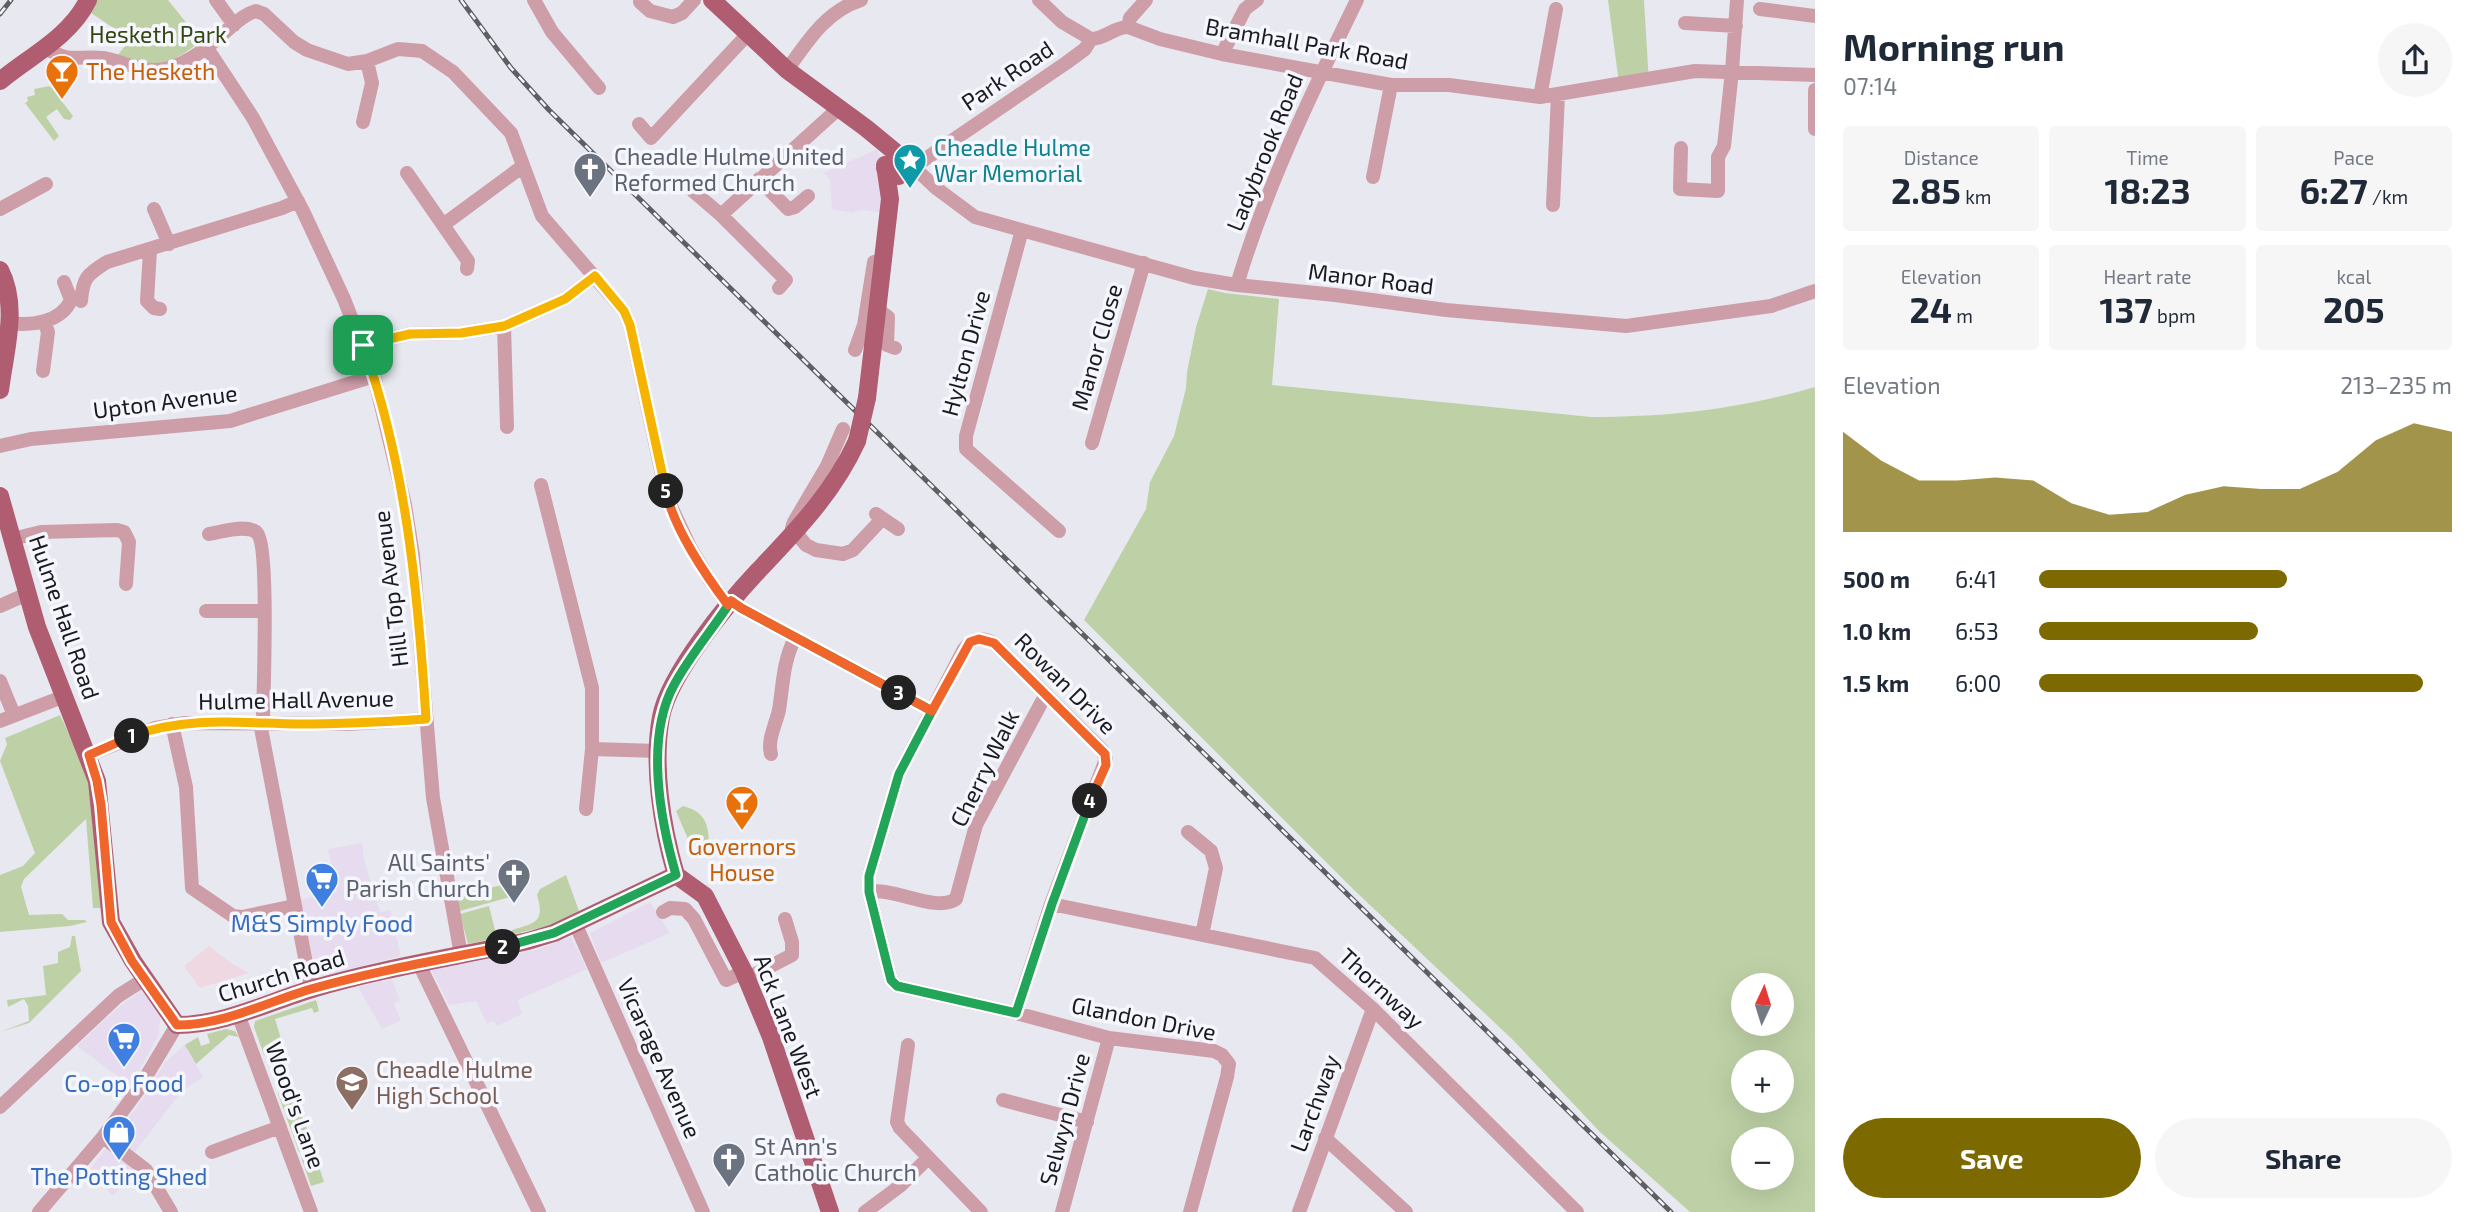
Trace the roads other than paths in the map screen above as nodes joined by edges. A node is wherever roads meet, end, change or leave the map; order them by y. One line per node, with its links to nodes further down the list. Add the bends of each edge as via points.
1 (88, 0): 22 (main road)
2 (216, 0): 17 (street)
3 (534, 0): 32 (street, via 552,32)
4 (694, 0): 12 (street, via 673,17 649,10)
5 (712, 0): 20 (main road)
6 (860, 0): 26 (street, via 820,26)
7 (1039, 0): 21 (street)
8 (1146, 0): 19 (street)
9 (1257, 0): 24 (street, via 1245,9)
10 (1357, 0): 27 (street, Ladybrook Road)
11 (1737, 0): 18 (street)
12 (640, 2)
13 (1556, 9): 35 (street)
14 (1760, 9): 15 (street)
15 (1815, 16)
16 (1685, 23): 18 (street)
17 (234, 25): 23 (street); 25 (street, via 246,14 260,11 307,50 348,64)
18 (1736, 26): 28 (street)
19 (1128, 27): 21 (street, Park Road); 24 (street, Bramhall Park Road)
20 (747, 35): 26 (main road); 38 (street, via 651,138)
21 (1091, 40): 42 (street, Park Road, via 1066,63 918,164)
22 (46, 48): 23 (street, via 59,57 102,58 146,70 176,65); 30 (main road)
23 (207, 48): 49 (street, Hill Top Avenue, via 253,118)
24 (1222, 54): 27 (street, Bramhall Park Road)
25 (368, 61): 37 (street, via 372,83); 41 (street, via 398,49 422,51 453,72 511,133)
26 (787, 70): 36 (main road)
27 (1322, 72): 31 (street, Bramhall Park Road); 64 (street, Ladybrook Road)
28 (1732, 72): 29 (street, Bramhall Park Road); 34 (street, Bramhall Park Road, via 1695,71); 40 (street, via 1724,146 1718,157 1718,191 1680,189)
29 (1815, 75)
30 (0, 81)
31 (1391, 85): 35 (street, Bramhall Park Road, via 1449,85); 44 (street)
32 (599, 88)
33 (1815, 90): 39 (street)
34 (1558, 95): 35 (street, Bramhall Park Road); 50 (street)
35 (1540, 97)
36 (839, 108): 42 (main road, via 866,128); 45 (street)
37 (363, 122)
38 (639, 124)
39 (1815, 129)
40 (1681, 148)
41 (523, 166): 54 (street); 62 (street, via 542,216)
42 (898, 166): 55 (street, Manor Road, via 975,217); 58 (main road)
43 (407, 173): 54 (street)
44 (1373, 177)
45 (759, 179): 48 (street, via 788,209); 53 (street)
46 (46, 184): 51 (street)
47 (692, 191): 53 (street)
48 (808, 196)
49 (298, 201): 56 (street); 73 (street, Hill Top Avenue)
50 (1553, 205)
51 (0, 209)
52 (153, 209): 56 (street)
53 (721, 215): 65 (street, via 786,280)
54 (443, 225): 60 (street, via 468,261)
55 (1022, 230): 59 (street, Manor Road); 85 (street, Hylton Drive, via 966,449)
56 (169, 244): 57 (street)
57 (150, 250): 67 (street, via 107,262 88,274); 68 (street, via 147,301)
58 (885, 259): 69 (main road); 75 (street, via 874,262 864,325)
59 (1144, 263): 64 (street, Manor Road); 80 (street, Manor Close)
60 (467, 269)
61 (1, 273): 71 (main road, via 9,290)
62 (595, 276): 72 (street, via 565,299); 91 (street, via 630,325 667,498 709,579)
63 (64, 282): 70 (street, via 71,300 68,306)
64 (1237, 285): 66 (street, Manor Road, via 1626,327 1771,306)
65 (779, 288)
66 (1815, 291)
67 (81, 301)
68 (160, 309)
69 (878, 310): 74 (street, via 888,317 887,345); 86 (main road, bridge, via 867,398 850,435 848,460)
70 (44, 321): 71 (street, via 29,326); 76 (street, via 48,332)
71 (9, 323): 78 (main road)
72 (504, 326): 73 (street, via 410,334); 79 (street)
73 (363, 345): 77 (street, Hill Top Avenue)
74 (895, 348)
75 (855, 350)
76 (43, 371)
77 (374, 376): 81 (street, Upton Avenue, via 230,421 31,439); 101 (street, Hill Top Avenue, via 413,555)
78 (0, 390)
79 (507, 427)
80 (1092, 443)
81 (0, 446)
82 (541, 485): 105 (street, via 593,688)
83 (0, 496): 88 (main road, Hulme Hall Road)
84 (898, 529): 86 (street, via 878,516 853,550 844,554 816,550)
85 (1059, 531)
86 (796, 532): 91 (main road)
87 (209, 534): 94 (street, via 241,529 258,533)
88 (12, 539): 89 (street, via 41,532 124,532 129,542); 90 (main road, Hulme Hall Road)
89 (126, 584)
90 (27, 594): 92 (street); 98 (main road, Hulme Hall Road)
91 (730, 603): 95 (street); 106 (main road, via 673,686 661,715)
92 (0, 606)
93 (206, 611): 94 (street)
94 (264, 611): 102 (street)
95 (795, 638): 99 (street); 104 (street)
96 (0, 681): 100 (street)
97 (1046, 694): 99 (street, Rowan Drive, via 994,643 979,639 964,649); 111 (street, Cherry Walk, via 976,825 956,899 943,904); 112 (street, Rowan Drive, via 1106,759)
98 (65, 696): 100 (street); 107 (main road, Hulme Hall Road)
99 (932, 711): 111 (street, Glandon Drive, via 899,774 869,876)
100 (7, 718)
101 (426, 719): 102 (street, Hulme Hall Avenue); 118 (street, Hill Top Avenue, via 439,838)
102 (262, 723): 103 (street, Hulme Hall Avenue); 113 (street)
103 (172, 724): 107 (street, Hulme Hall Avenue); 113 (street, via 186,787 191,888 233,916)
104 (768, 744)
105 (592, 749): 106 (street); 108 (street)
106 (658, 751): 110 (main road, via 666,841)
107 (89, 755): 121 (main road, Hulme Hall Road, via 101,805 104,922)
108 (586, 809)
109 (1188, 832): 117 (street, via 1211,852 1216,868)
110 (676, 875): 116 (main road, Church Road); 120 (main road, Ack Lane West, via 705,896)
111 (869, 892): 124 (street, Glandon Drive, via 891,980 897,986)
112 (1052, 904): 117 (street, Thornway); 124 (street, Rowan Drive)
113 (294, 906): 122 (street)
114 (663, 912): 120 (street, via 685,909 694,919 723,982)
115 (785, 919): 120 (street, via 792,956)
116 (575, 923): 118 (main road, Church Road, via 528,941); 141 (street, Vicarage Avenue)
117 (1202, 935): 123 (street, Thornway, via 1315,958)
118 (461, 956): 119 (main road, Church Road)
119 (419, 964): 122 (main road, Church Road); 140 (street)
120 (745, 976): 142 (main road, Ack Lane West, via 772,1037)
121 (145, 979): 126 (main road, Hulme Hall Road); 130 (street, via 118,996)
122 (311, 989): 125 (main road, Church Road)
123 (1373, 1009): 134 (street, Larchway); 149 (street, Thornway)
124 (1016, 1013): 127 (street, Glandon Drive)
125 (238, 1014): 126 (main road, Church Road); 132 (street, Wood's Lane)
126 (177, 1025): 133 (street)
127 (1108, 1038): 131 (street, Selwyn Drive); 146 (street, Glandon Drive, via 1214,1051 1229,1064)
128 (908, 1045): 136 (street, via 897,1122)
129 (1003, 1100): 131 (street)
130 (0, 1107)
131 (1087, 1122): 145 (street, Selwyn Drive)
132 (279, 1127): 135 (street); 139 (street, Wood's Lane)
133 (103, 1137): 137 (street); 138 (street, via 146,1170)
134 (1325, 1138): 147 (street, Larchway); 148 (street)
135 (212, 1152)
136 (928, 1158): 143 (street); 144 (street)
137 (39, 1212)
138 (171, 1212)
139 (311, 1212)
140 (539, 1212)
141 (703, 1212)
142 (830, 1212)
143 (865, 1212)
144 (981, 1212)
145 (1062, 1212)
146 (1190, 1212)
147 (1299, 1212)
148 (1406, 1212)
149 (1577, 1212)

